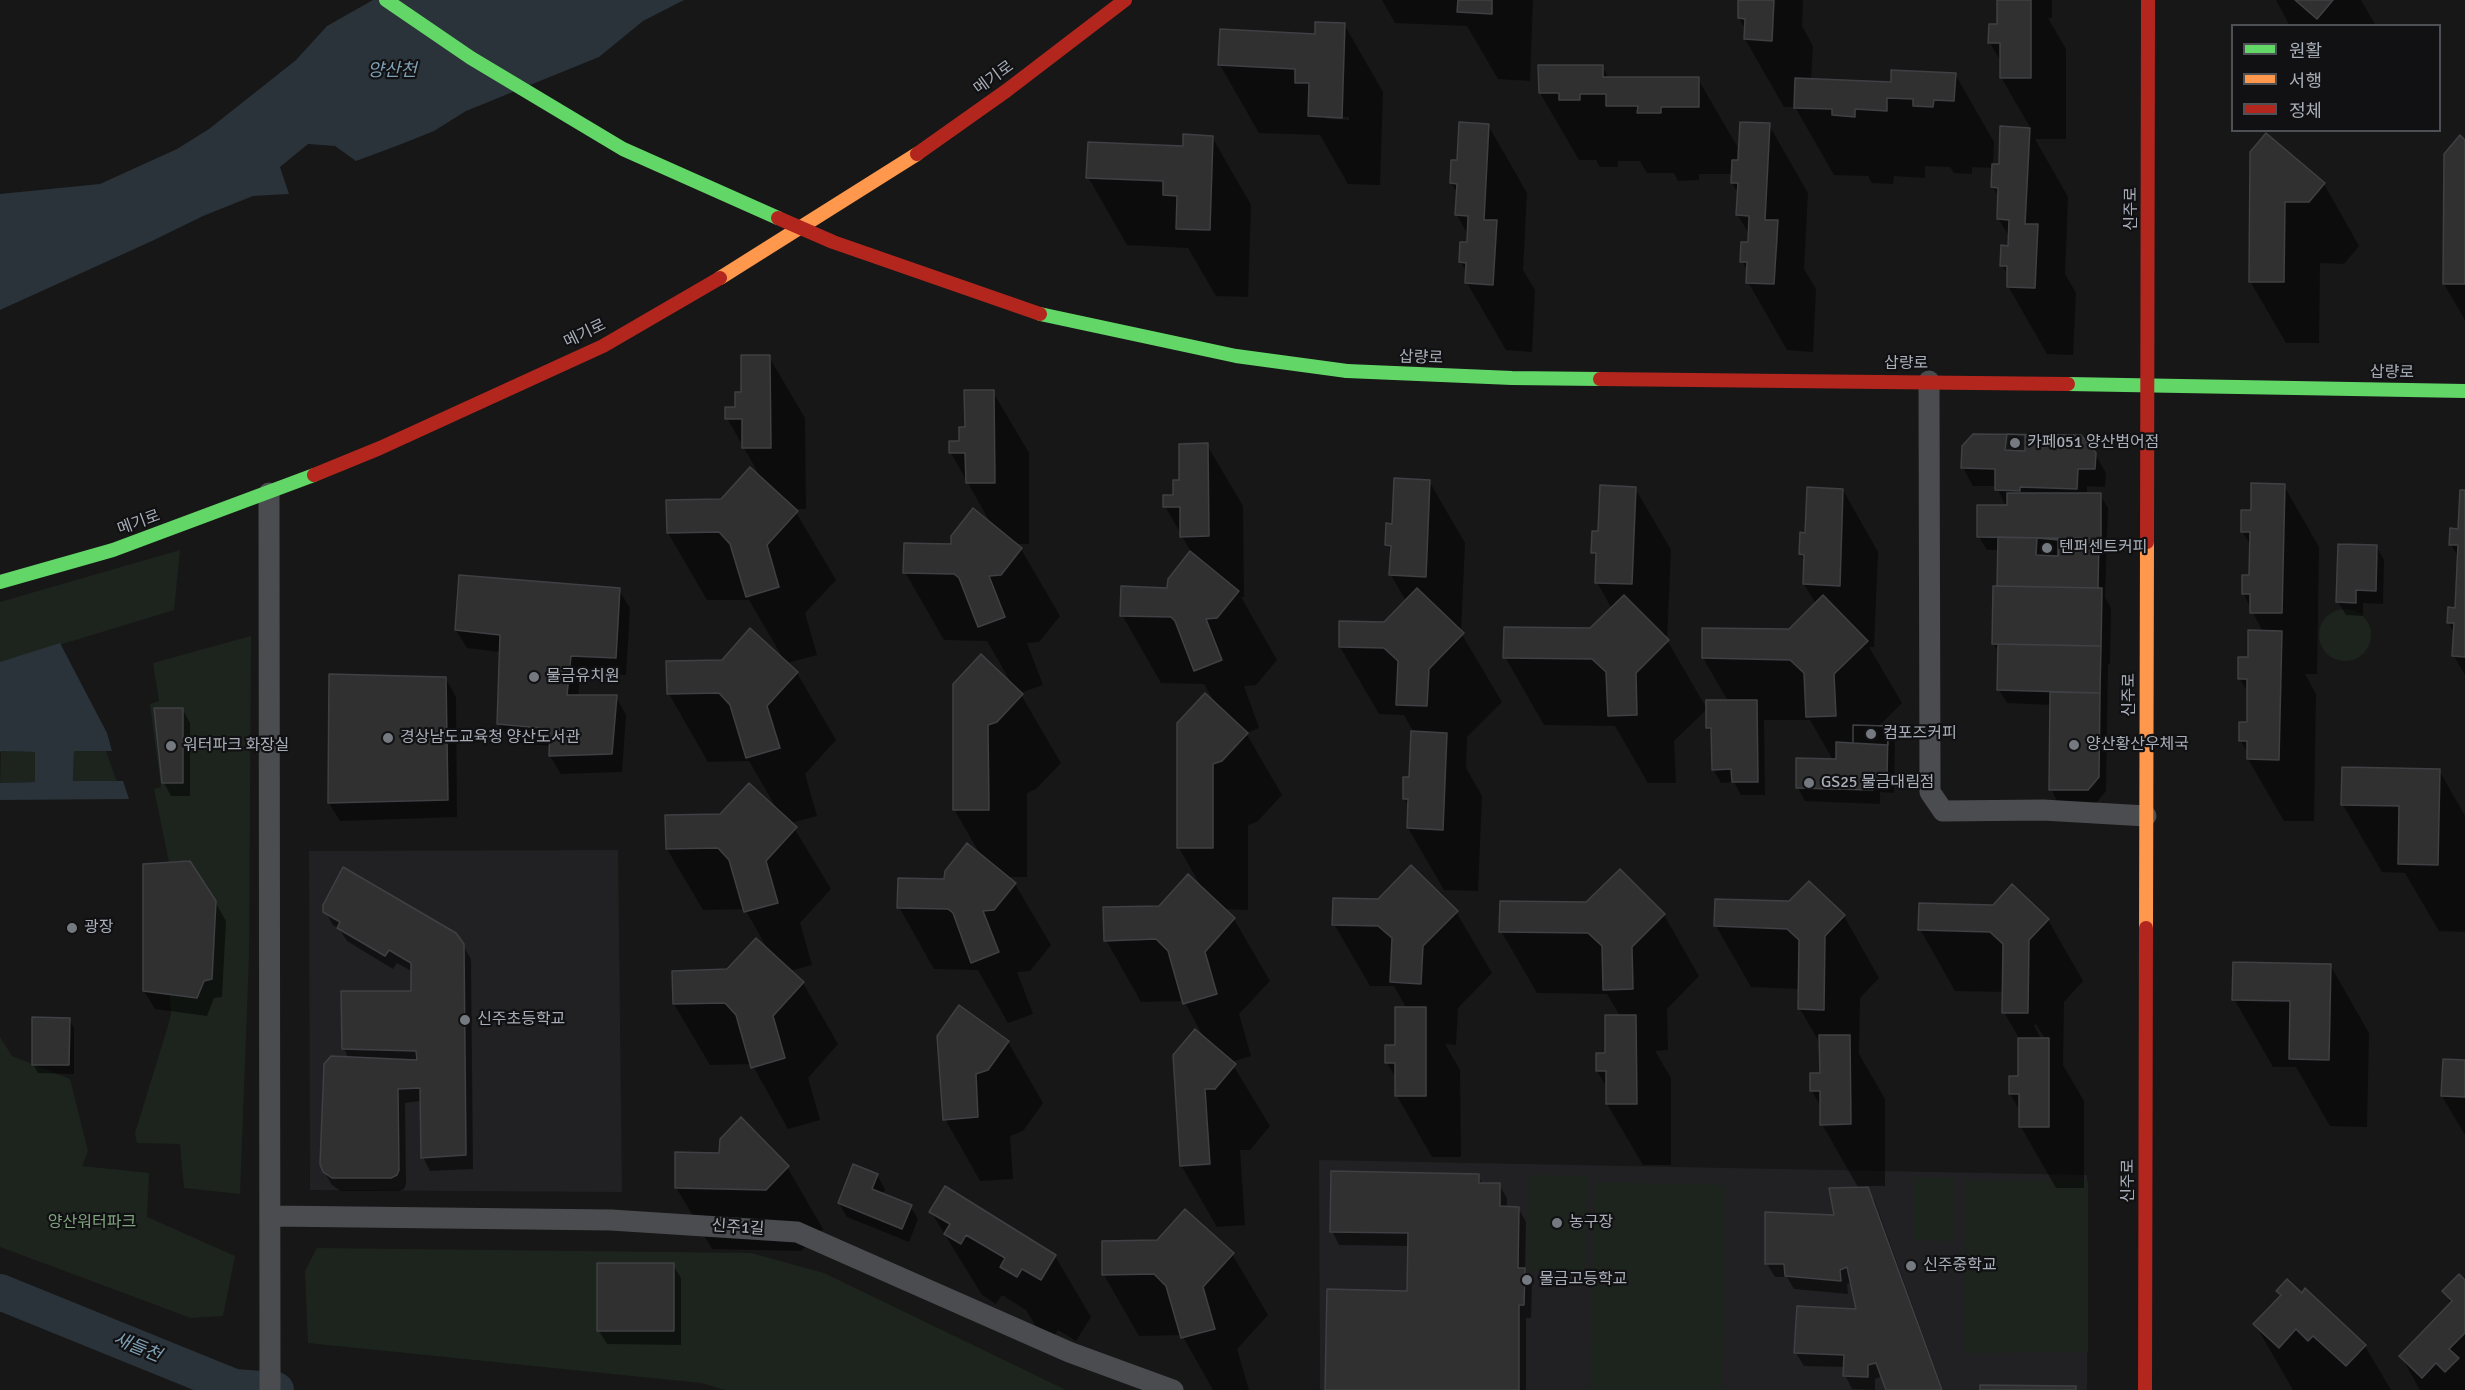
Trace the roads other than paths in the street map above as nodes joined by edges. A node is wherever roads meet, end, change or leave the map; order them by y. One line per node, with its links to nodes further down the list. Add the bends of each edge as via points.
1 (386, 0): 4 (street, 삽량로, bridge, via 471,58 623,149 832,242 1033,312 1236,356 1347,371 1512,378)
2 (1125, 0): 7 (street, 메기로, via 907,161 603,346 380,448)
3 (2148, 0): 5 (street, 신주로)
4 (1929, 381): 5 (street, 삽량로); 9 (street, via 1930,792 1943,810)
5 (2148, 385): 6 (street, 삽량로); 9 (street, 신주로)
6 (2465, 391)
7 (269, 493): 8 (street, 메기로, via 113,550); 10 (street)
8 (0, 582)
9 (2146, 816): 13 (street, 신주로)
10 (271, 1216): 11 (street); 12 (street, 신주1길, via 611,1220 797,1232 1069,1352)
11 (270, 1390)
12 (1173, 1390)
13 (2145, 1390)

